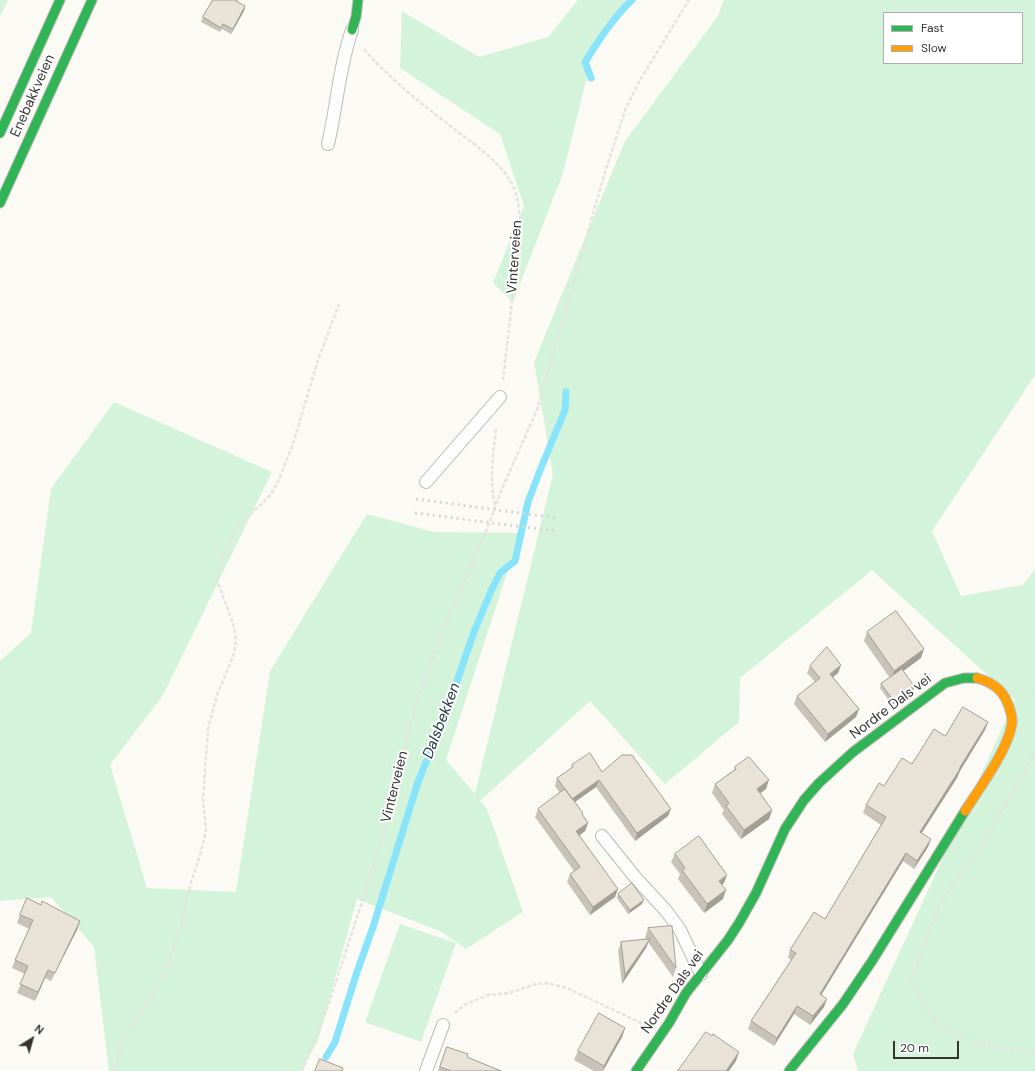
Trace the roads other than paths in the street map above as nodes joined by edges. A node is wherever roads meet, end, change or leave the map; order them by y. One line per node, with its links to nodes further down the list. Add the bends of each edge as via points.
1 (60, 0): 5 (main road, Enebakkveien)
2 (92, 0): 7 (main road, Enebakkveien)
3 (358, 0): 4 (main road)
4 (352, 30): 6 (lane, via 345,50)
5 (0, 132)
6 (328, 144)
7 (0, 203)
8 (500, 397): 9 (lane)
9 (426, 482)
10 (602, 836): 11 (lane, via 667,912 680,930)
11 (702, 974): 14 (main road, Nordre Dals vei, via 687,991 673,1017); 15 (main road, Nordre Dals vei, via 739,923 790,820 824,778 864,743 945,683 975,678 989,683 1002,692 1012,722 1007,740 994,764 872,961 843,1004)
12 (444, 1025): 13 (lane)
13 (426, 1071)
14 (636, 1071)
15 (789, 1071)

